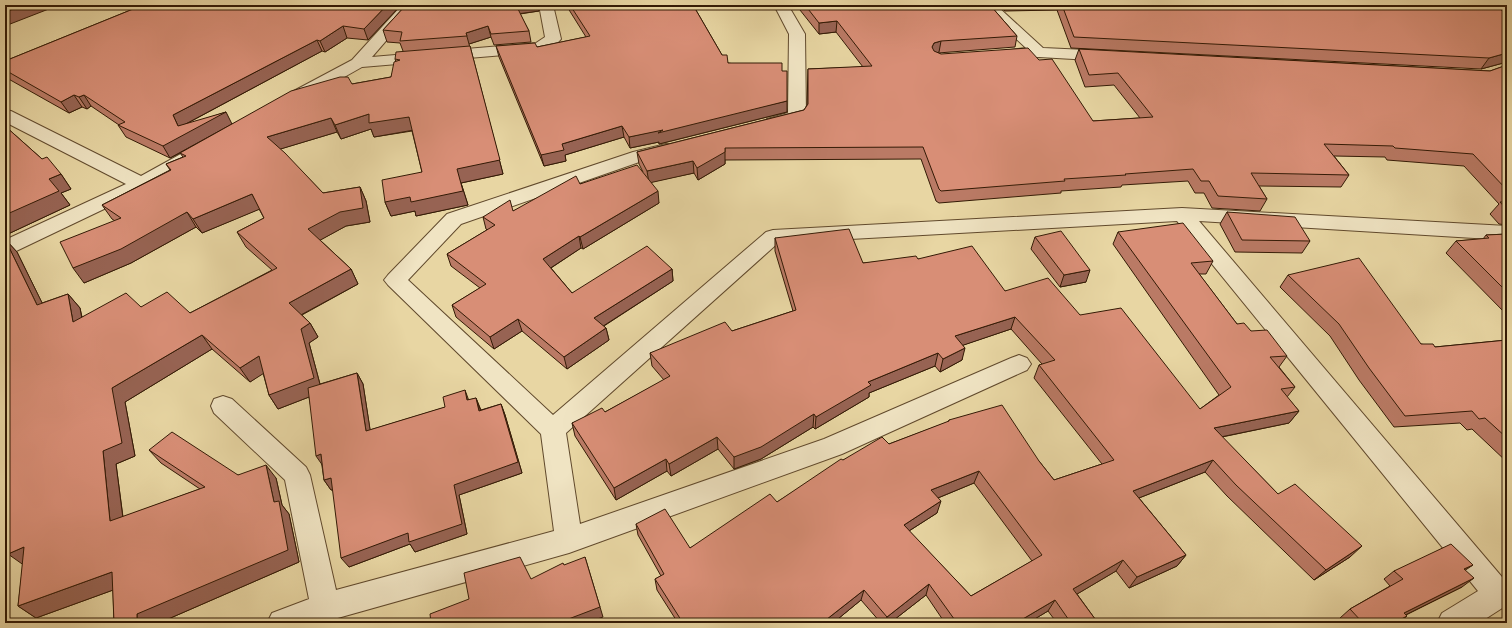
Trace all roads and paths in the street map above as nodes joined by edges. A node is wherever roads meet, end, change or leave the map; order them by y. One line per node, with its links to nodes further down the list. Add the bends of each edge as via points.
1 (410, 5): 8 (street)
2 (546, 5): 8 (street, via 553,39 540,47)
3 (781, 5): 11 (street, via 798,34 798,116)
4 (987, 5): 5 (street)
5 (1039, 52): 6 (street); 7 (street)
6 (985, 56)
7 (1126, 57)
8 (358, 63): 9 (street)
9 (283, 105)
10 (5, 115): 14 (street)
11 (752, 128)
12 (685, 145): 20 (street, via 639,156 454,219 395,280)
13 (209, 146): 14 (street)
14 (141, 184): 17 (street)
15 (1182, 214): 16 (street); 20 (street, via 774,237); 22 (street)
16 (1507, 233)
17 (5, 248)
18 (1019, 364): 21 (street, via 833,447)
19 (223, 406): 23 (street, via 297,475)
20 (553, 430): 21 (street)
21 (569, 540): 23 (street)
22 (1502, 592): 25 (street)
23 (325, 607): 24 (street)
24 (282, 623)
25 (1452, 623)

